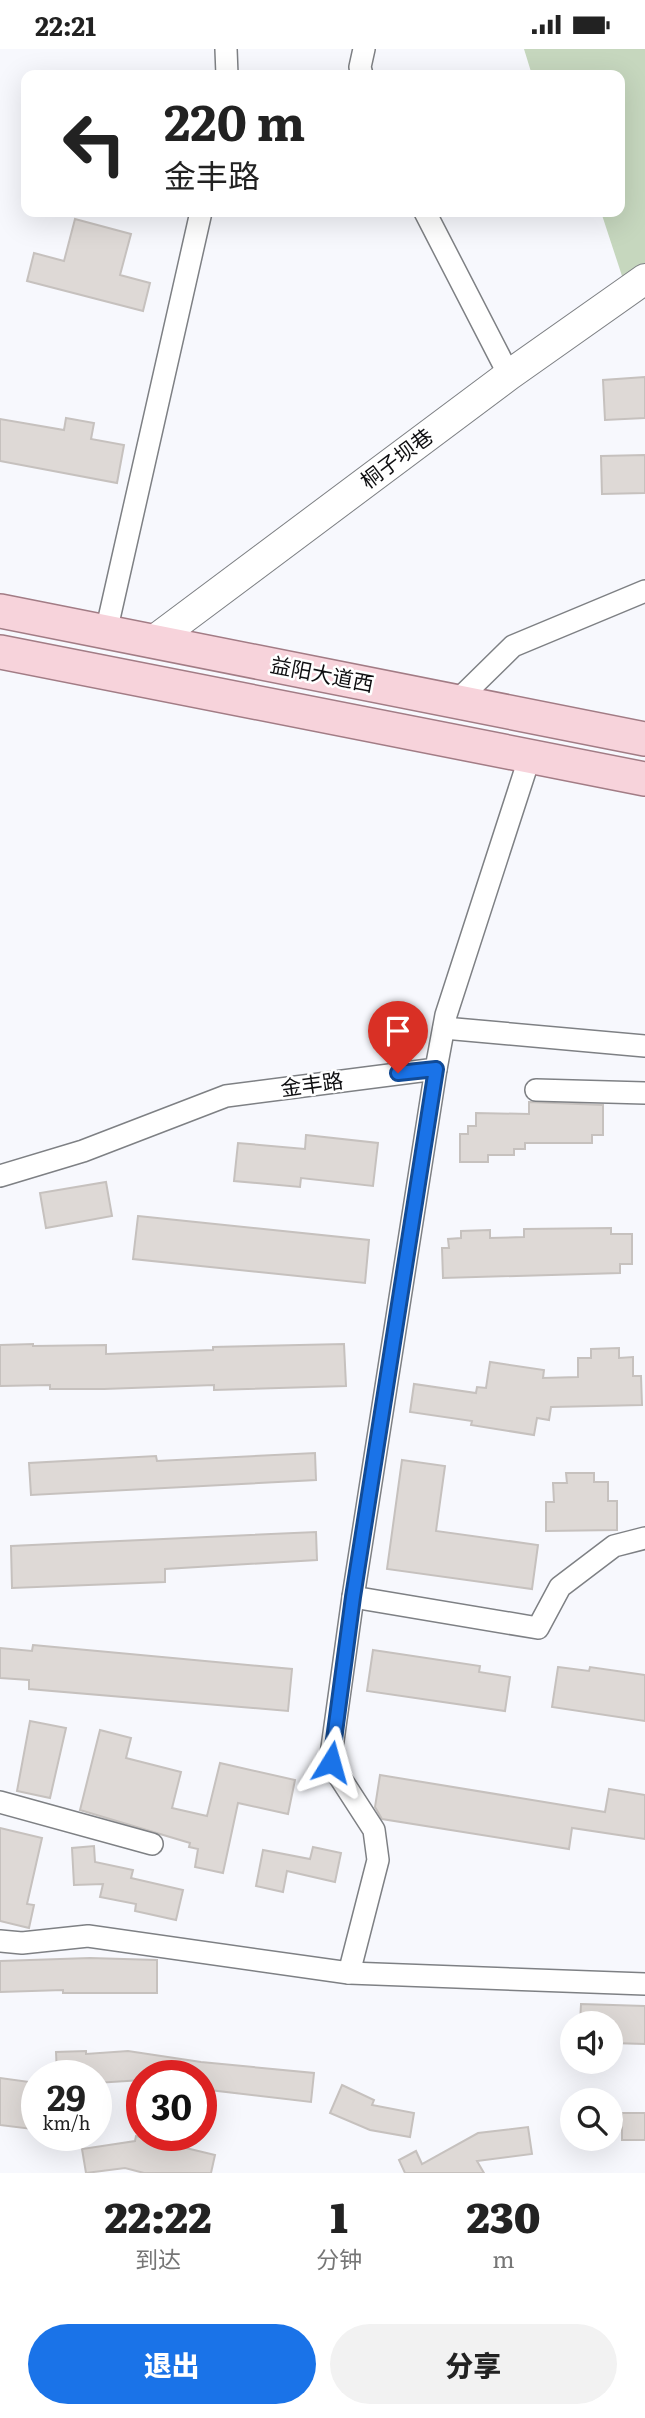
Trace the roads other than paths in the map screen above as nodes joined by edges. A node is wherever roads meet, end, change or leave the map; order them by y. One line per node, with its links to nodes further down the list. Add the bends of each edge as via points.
1 (226, 49): 3 (street)
2 (365, 49): 4 (street)
3 (227, 70)
4 (361, 70)
5 (200, 217): 11 (street)
6 (428, 217): 8 (street)
7 (645, 279): 8 (street, 桐子坝巷)
8 (509, 375): 12 (street, 桐子坝巷)
9 (645, 591): 14 (street, via 513,646)
10 (0, 611): 11 (main road, 益阳大道西)
11 (106, 632): 12 (main road, 益阳大道西)
12 (152, 642): 14 (main road, 益阳大道西)
13 (0, 652): 16 (main road, 益阳大道西)
14 (456, 702): 15 (main road, 益阳大道西)
15 (645, 739)
16 (530, 756): 17 (main road, 益阳大道西); 18 (street)
17 (645, 779)
18 (444, 1028): 19 (street); 20 (street)
19 (645, 1046)
20 (436, 1069): 23 (street, 金丰路, via 226,1096 83,1151); 25 (street)
21 (536, 1090): 22 (street)
22 (645, 1093)
23 (0, 1176)
24 (645, 1538): 25 (street, via 614,1546 560,1587 538,1629)
25 (353, 1597): 29 (street, via 331,1762 374,1830 378,1860)
26 (0, 1802): 27 (street)
27 (152, 1844)
28 (0, 1941): 29 (street, via 88,1935)
29 (349, 1973): 30 (street)
30 (645, 1984)

